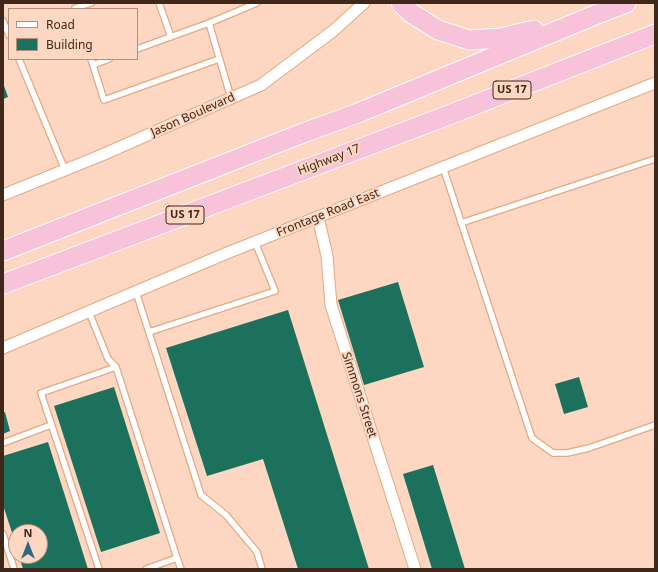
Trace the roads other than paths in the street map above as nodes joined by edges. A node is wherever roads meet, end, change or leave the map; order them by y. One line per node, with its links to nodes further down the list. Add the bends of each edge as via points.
1 (91, 3): 7 (lane)
2 (159, 3): 13 (lane)
3 (257, 3): 10 (lane)
4 (364, 3): 20 (street, Jason Boulevard, via 333,31 261,85)
5 (401, 3): 8 (highway, via 411,13 438,30 469,40 501,38)
6 (626, 3): 8 (highway, US 17)
7 (75, 7)
8 (595, 15): 28 (highway, US 17, via 358,113)
9 (3, 21): 11 (lane)
10 (209, 24): 13 (lane); 15 (lane)
11 (8, 34)
12 (655, 34): 29 (highway, Highway 17 / US 17)
13 (171, 37): 14 (lane)
14 (138, 49)
15 (219, 59): 18 (lane, via 104,100); 20 (lane)
16 (19, 60): 23 (lane)
17 (103, 60): 18 (lane)
18 (92, 62)
19 (655, 83): 22 (street, Frontage Road East)
20 (230, 98): 23 (street, Jason Boulevard)
21 (655, 159): 26 (lane)
22 (443, 167): 25 (street, Frontage Road East); 26 (lane)
23 (65, 170): 24 (street, Jason Boulevard)
24 (3, 195)
25 (318, 217): 27 (street, Frontage Road East); 46 (street, Simmons Street, via 327,256 331,305)
26 (461, 223): 36 (lane, via 532,438 553,453 567,453)
27 (255, 242): 30 (street, Frontage Road East); 32 (lane, via 275,291)
28 (3, 251)
29 (3, 284)
30 (136, 292): 31 (street, Frontage Road East); 32 (lane)
31 (89, 312): 33 (street, Frontage Road East); 34 (lane, via 108,359)
32 (149, 332): 45 (lane, via 201,495 226,515 257,552)
33 (3, 348)
34 (116, 367): 35 (lane, via 41,393); 40 (lane)
35 (51, 425): 37 (lane); 42 (lane)
36 (655, 426)
37 (3, 443)
38 (3, 534): 39 (lane)
39 (6, 551): 41 (lane)
40 (177, 558): 43 (lane); 44 (lane)
41 (14, 569)
42 (99, 569)
43 (146, 569)
44 (181, 569)
45 (262, 569)
46 (415, 569)

